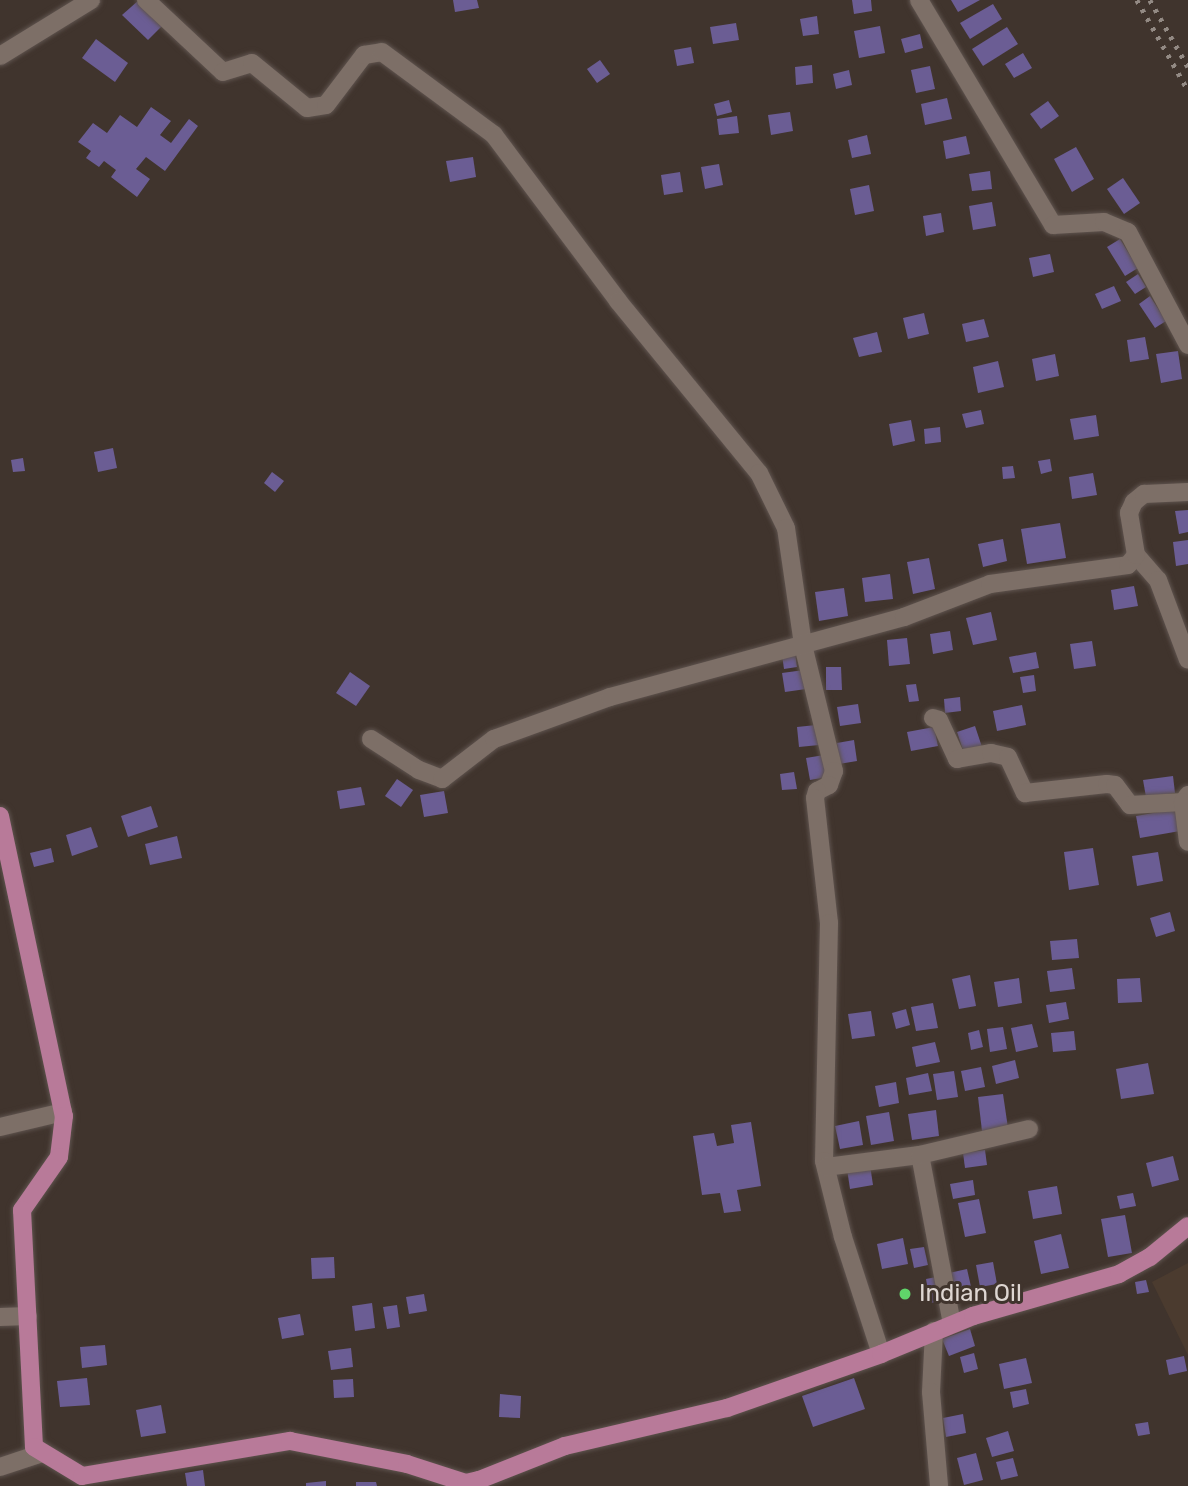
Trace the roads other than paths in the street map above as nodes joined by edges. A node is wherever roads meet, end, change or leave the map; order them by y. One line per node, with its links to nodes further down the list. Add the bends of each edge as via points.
1 (91, 0): 4 (street)
2 (146, 0): 8 (street, via 223,72 252,63 307,108 326,104 363,55 382,52 494,135 618,301 759,473 786,528)
3 (919, 0): 5 (street, via 1053,225 1104,222 1128,232)
4 (0, 56)
5 (1188, 345)
6 (1188, 492): 7 (street, via 1144,494 1134,502 1129,513)
7 (1136, 555): 8 (street, via 1128,565 990,584 904,617); 9 (street, via 1158,580)
8 (803, 645): 11 (street, via 574,709 494,739 442,779); 19 (street, via 834,771 829,785 817,791 816,798 830,923)
9 (1188, 660)
10 (933, 718): 12 (street, via 939,720 957,759 991,753 1008,757 1025,793 1107,784 1115,785 1130,805)
11 (371, 739)
12 (1186, 799): 14 (street)
13 (0, 816): 15 (main road)
14 (1188, 842)
15 (63, 1112): 16 (street); 22 (main road, via 59,1157 22,1210)
16 (0, 1127)
17 (1029, 1129): 18 (street)
18 (920, 1155): 19 (street); 24 (street)
19 (826, 1167): 26 (street)
20 (1188, 1215): 21 (main road)
21 (1182, 1231): 24 (main road, via 1119,1274)
22 (27, 1316): 23 (street); 27 (main road, via 34,1447)
23 (0, 1317)
24 (952, 1324): 25 (main road)
25 (934, 1331): 26 (main road); 30 (street, via 931,1392)
26 (881, 1354): 29 (main road, via 727,1408 565,1446)
27 (43, 1452): 28 (street); 29 (main road, via 82,1476 290,1441 407,1465)
28 (0, 1467)
29 (465, 1484)
30 (939, 1486)

